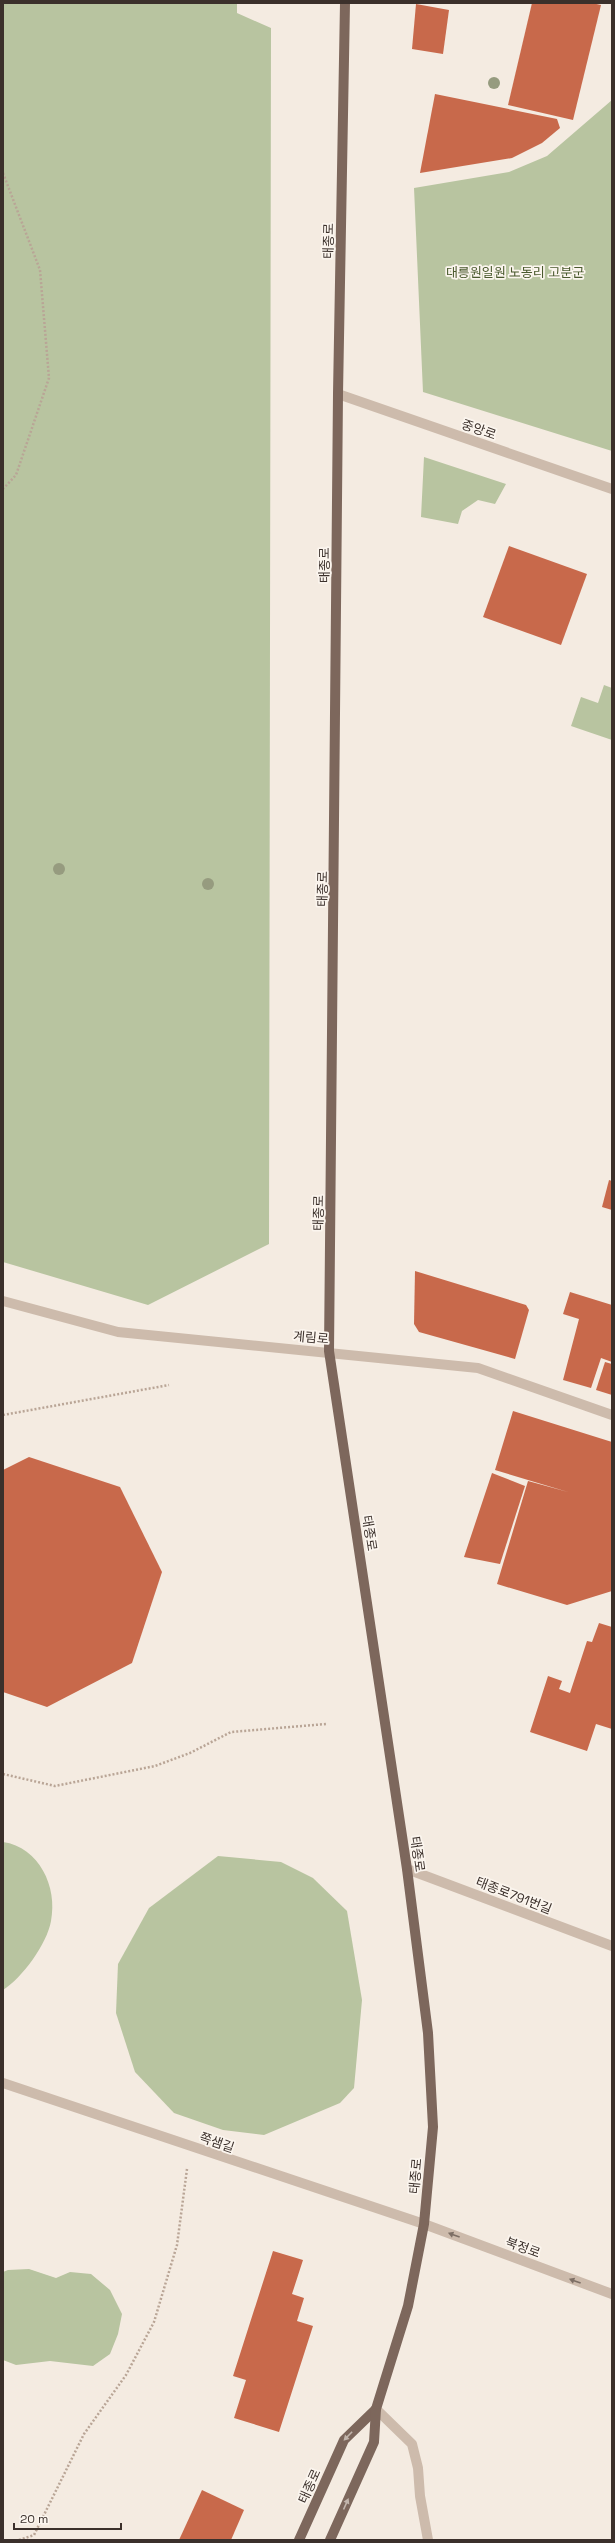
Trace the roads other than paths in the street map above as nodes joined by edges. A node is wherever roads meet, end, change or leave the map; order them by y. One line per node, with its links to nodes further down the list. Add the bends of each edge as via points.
1 (345, 3): 2 (main road, 태종로)
2 (338, 394): 3 (street, 중앙로); 5 (main road, 태종로, via 336,845)
3 (612, 489)
4 (3, 1301): 5 (street, 계림로, via 118,1332)
5 (329, 1352): 6 (street, 계림로, via 478,1368); 7 (main road, 태종로)
6 (612, 1415)
7 (407, 1869): 8 (street, 태종로791번길); 10 (main road, 태종로, via 428,2033 433,2127)
8 (612, 1946)
9 (3, 2083): 10 (street, 쪽샘길)
10 (424, 2224): 11 (street, 북정로, one-way to 10); 12 (main road, 태종로, via 408,2306)
11 (612, 2294)
12 (376, 2410): 13 (main road, 태종로, one-way to 13, via 344,2440); 14 (main road, 태종로, one-way to 12, via 374,2442); 15 (street, via 412,2444)
13 (299, 2540)
14 (330, 2540)
15 (428, 2540)

